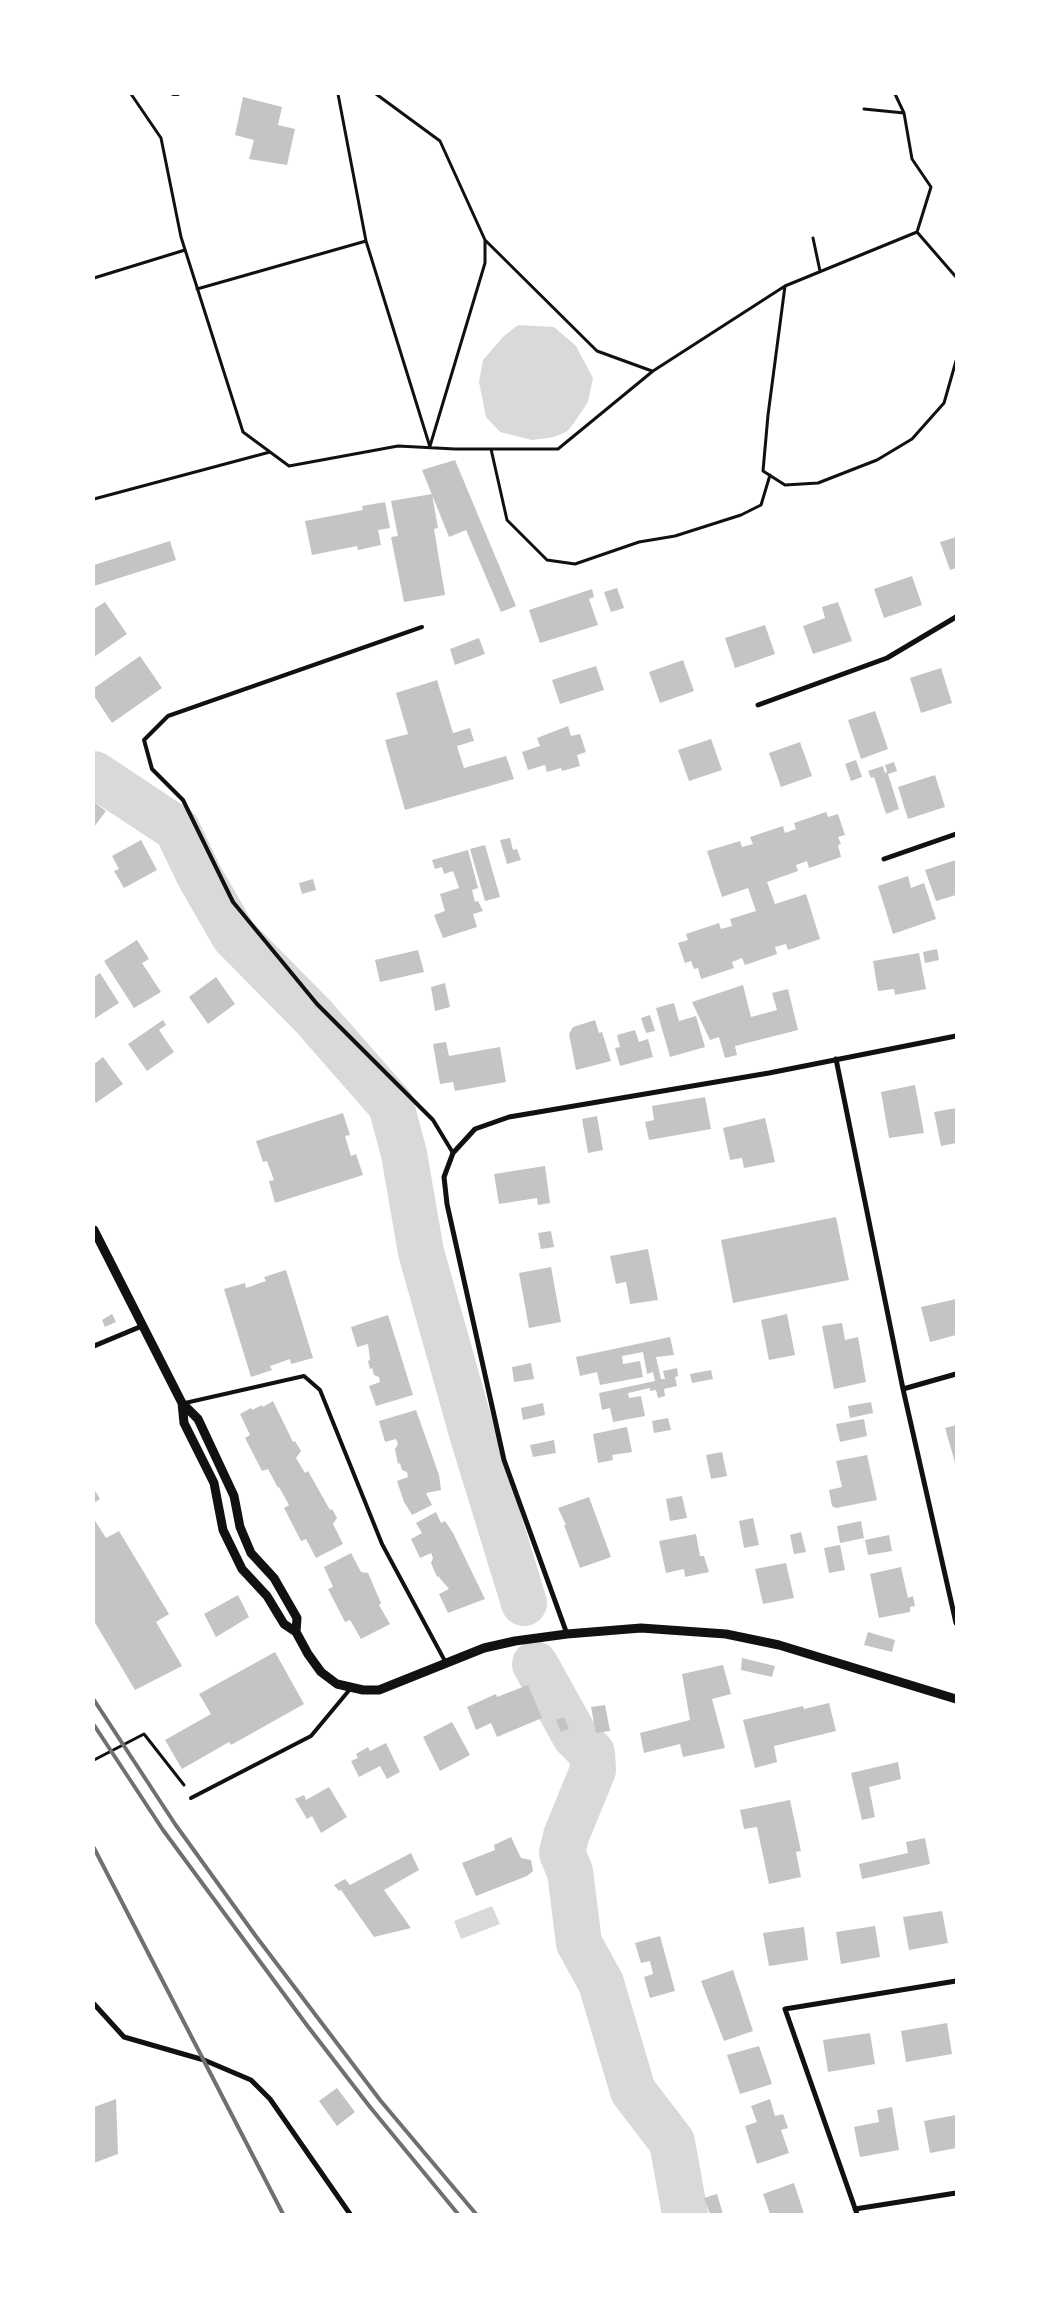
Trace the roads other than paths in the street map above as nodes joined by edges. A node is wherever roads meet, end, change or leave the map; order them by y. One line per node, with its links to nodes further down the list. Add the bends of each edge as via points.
1 (173, 94): 2 (lane)
2 (178, 94)
3 (956, 617): 5 (street, via 887,658)
4 (422, 627): 10 (lane, via 168,716 144,740 152,769 183,800 233,902 317,1004 433,1120)
5 (758, 705)
6 (956, 834): 7 (street)
7 (884, 859)
8 (956, 1036): 9 (street)
9 (836, 1059): 10 (street, via 509,1117 474,1129); 15 (street)
10 (453, 1153): 19 (street, via 444,1177 447,1204 504,1460)
11 (94, 1230): 12 (street)
12 (142, 1326): 13 (street); 16 (street)
13 (94, 1346)
14 (956, 1374): 15 (street)
15 (903, 1388): 17 (street)
16 (182, 1403): 18 (street, via 198,1419 234,1496 240,1527 251,1553 274,1578 297,1618); 18 (street, via 184,1423 214,1483 223,1530 242,1569 267,1596 284,1624); 20 (lane, via 304,1376 320,1390 382,1544)
17 (956, 1623)
18 (296, 1632): 21 (street, via 321,1672 337,1684)
19 (566, 1634): 20 (street, via 484,1648); 22 (street, via 641,1628 726,1634 779,1646)
20 (446, 1663): 21 (street, via 379,1690)
21 (351, 1688): 23 (lane, via 311,1736)
22 (956, 1700)
23 (191, 1798)
24 (956, 1981): 27 (street, via 785,2009)
25 (94, 2004): 28 (street, via 124,2037 204,2060 252,2080 270,2099)
26 (956, 2193): 27 (street)
27 (856, 2212)
28 (350, 2214)

